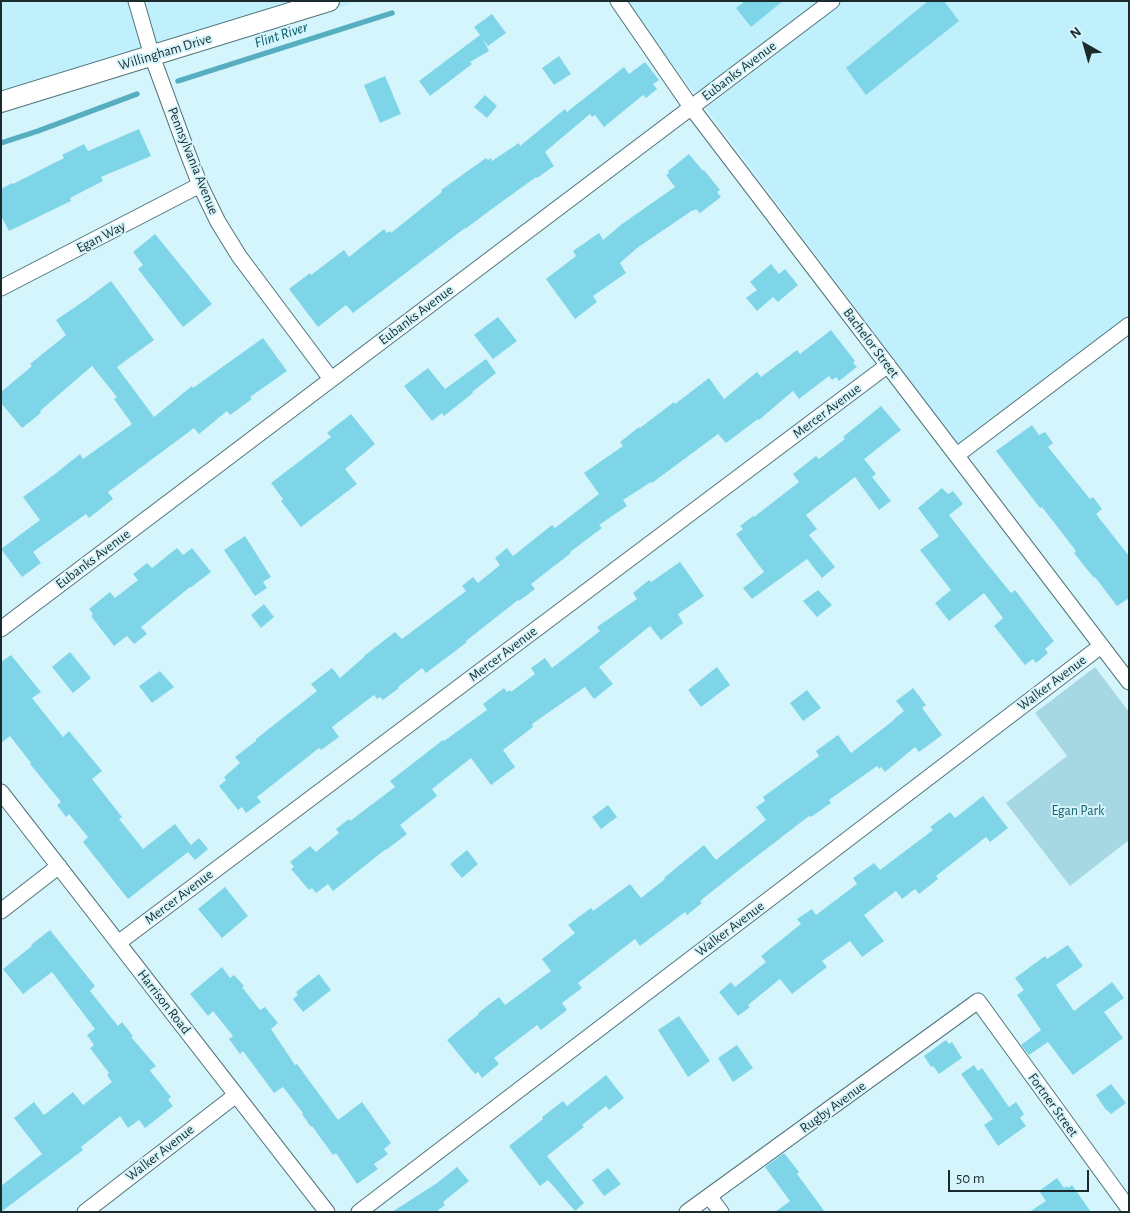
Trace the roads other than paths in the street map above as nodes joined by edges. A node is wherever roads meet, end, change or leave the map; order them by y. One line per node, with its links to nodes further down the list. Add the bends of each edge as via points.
1 (136, 1): 5 (street, Pennsylvania Avenue)
2 (329, 1): 5 (street, Willingham Drive)
3 (618, 1): 7 (street, Bachelor Street)
4 (832, 1): 7 (street, Eubanks Avenue)
5 (152, 56): 6 (street, Willingham Drive); 8 (street, Pennsylvania Avenue)
6 (1, 102)
7 (691, 107): 11 (street, Bachelor Street); 12 (street, Eubanks Avenue)
8 (200, 185): 9 (street, Egan Way); 12 (street, Pennsylvania Avenue, via 239,256)
9 (1, 288)
10 (1129, 325): 13 (street)
11 (888, 365): 13 (street, Bachelor Street); 20 (street, Mercer Avenue)
12 (331, 379): 14 (street, Eubanks Avenue)
13 (957, 455): 15 (street, Bachelor Street)
14 (1, 629)
15 (1101, 646): 16 (street, Bachelor Street); 27 (street, Walker Avenue)
16 (1129, 682)
17 (1, 792): 18 (street, Harrison Road)
18 (59, 866): 19 (street); 20 (street, Harrison Road)
19 (1, 911)
20 (118, 943): 22 (street, Harrison Road)
21 (978, 1001): 23 (street, Rugby Avenue); 24 (street, Fortner Street)
22 (236, 1095): 25 (street, Walker Avenue); 26 (street, Harrison Road)
23 (709, 1196): 28 (street, Rugby Avenue); 29 (street)
24 (1129, 1209)
25 (85, 1212)
26 (328, 1212)
27 (359, 1212)
28 (687, 1212)
29 (721, 1212)

